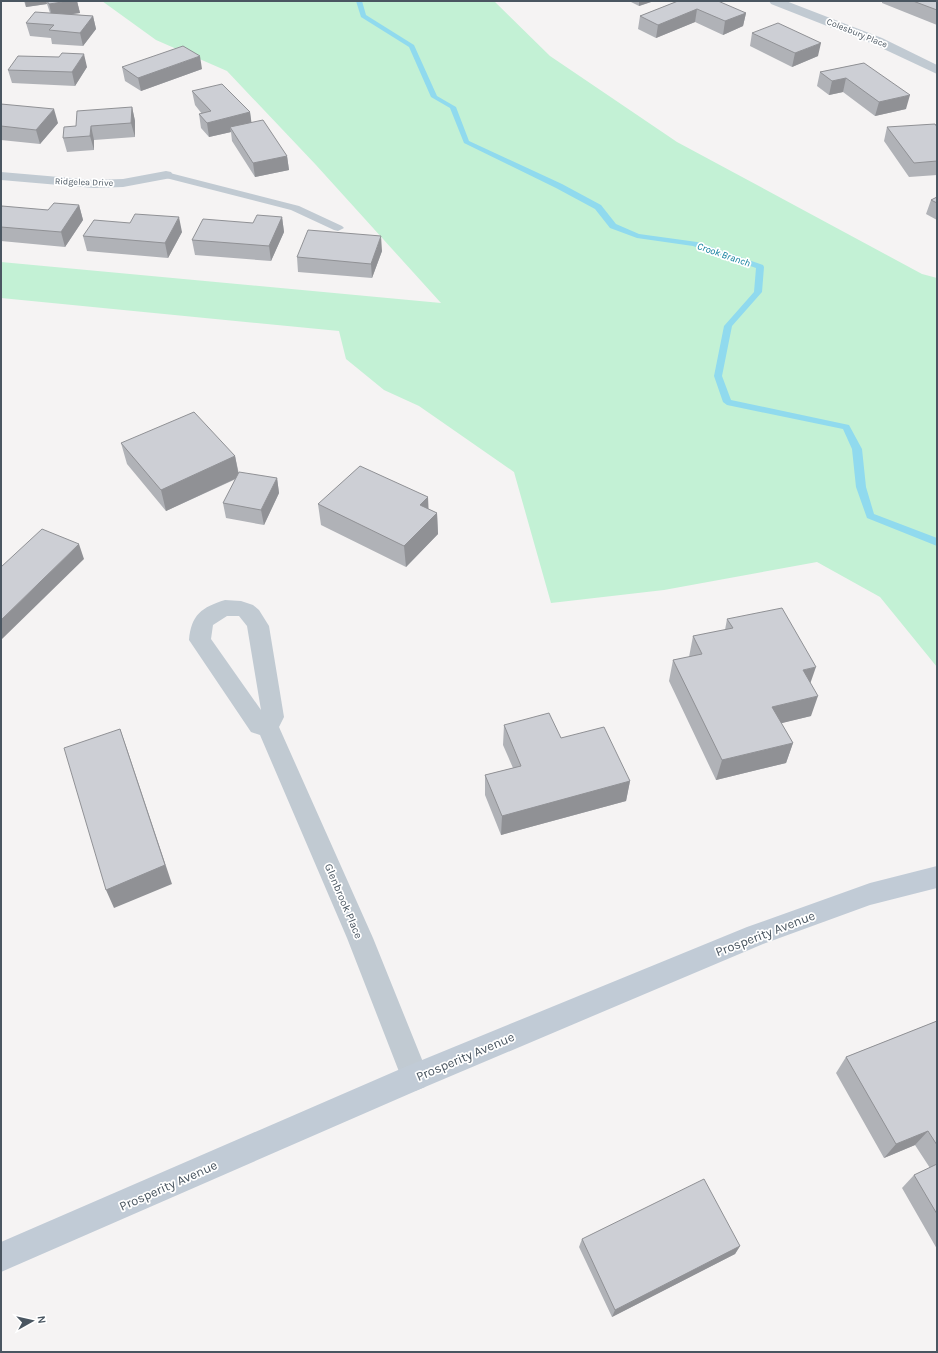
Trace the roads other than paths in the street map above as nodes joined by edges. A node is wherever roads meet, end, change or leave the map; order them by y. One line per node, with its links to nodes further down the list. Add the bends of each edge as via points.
1 (775, 1): 2 (street, Colesbury Place, via 888,45)
2 (937, 70)
3 (166, 175): 4 (street, Ridgelea Drive, via 123,183 94,184); 5 (lane, via 295,208)
4 (1, 176)
5 (338, 228)
6 (268, 727): 6 (street, via 259,726 200,640 200,626 210,614 225,608 240,608 253,615 258,626 273,717); 8 (street, Glenbrook Place, via 360,938)
7 (937, 877): 8 (main road, Prosperity Avenue, via 870,894 756,935)
8 (415, 1077): 9 (main road, Prosperity Avenue)
9 (1, 1257)

